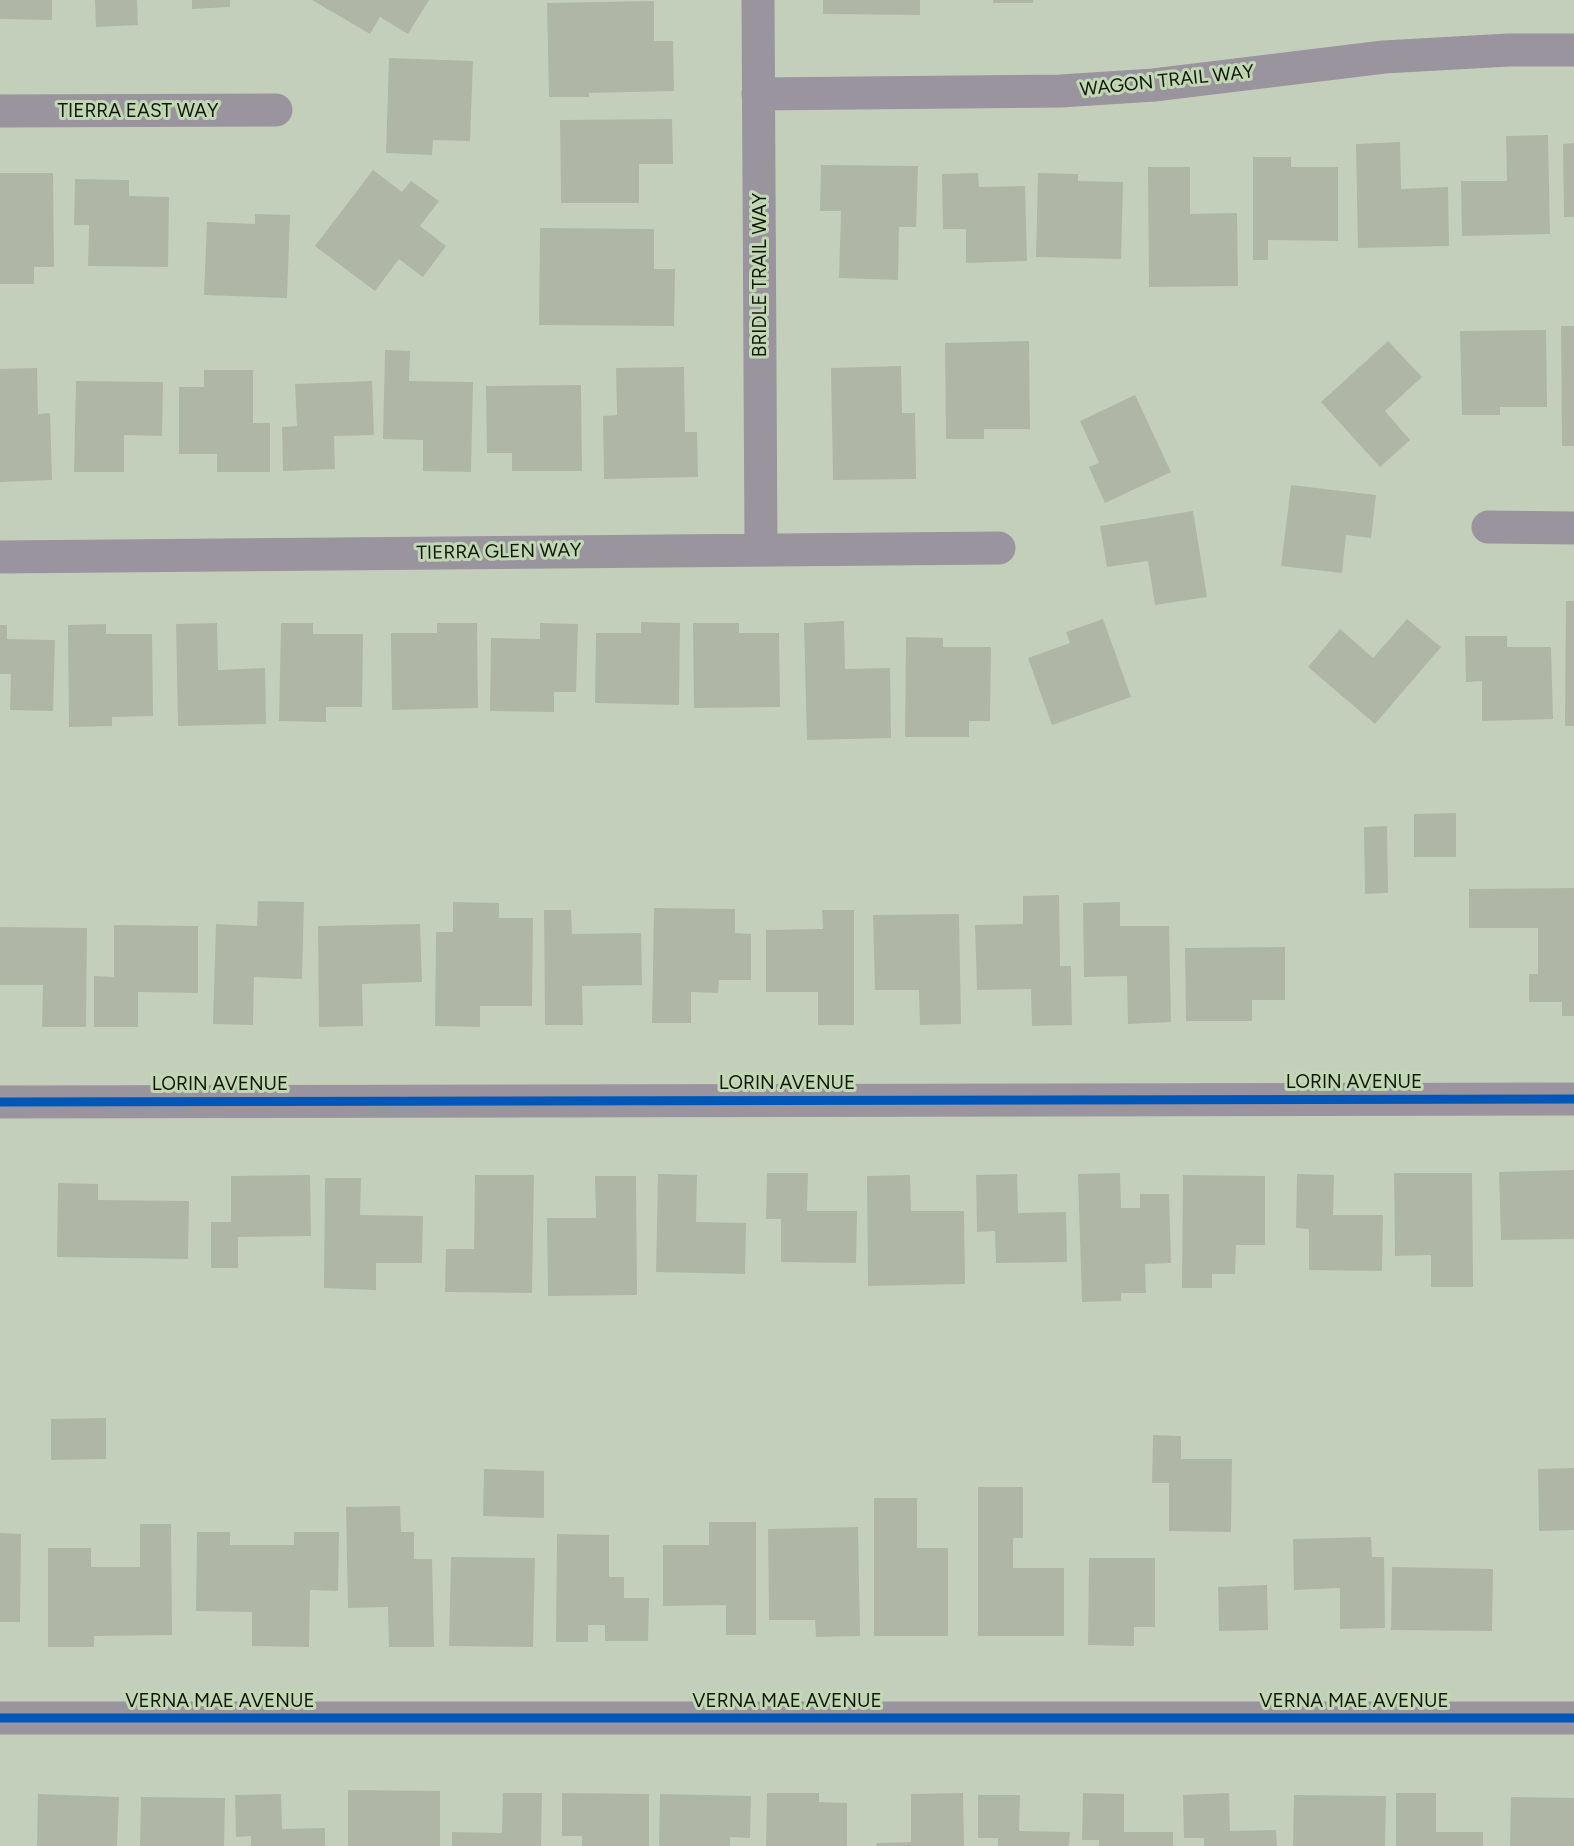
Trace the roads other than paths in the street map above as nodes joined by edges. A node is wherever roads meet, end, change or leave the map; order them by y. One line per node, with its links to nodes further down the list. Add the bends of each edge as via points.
1 (758, 0): 3 (street, BRIDLE TRAIL WAY)
2 (1574, 50): 3 (street, WAGON TRAIL WAY, via 1384,57 1154,85 1061,91)
3 (758, 94): 9 (street, BRIDLE TRAIL WAY)
4 (276, 110): 5 (street, TIERRA EAST WAY)
5 (0, 111)
6 (1488, 527): 7 (street)
7 (1574, 528)
8 (999, 548): 9 (street, TIERRA GLEN WAY)
9 (761, 550): 10 (street, TIERRA GLEN WAY)
10 (0, 557)
11 (1574, 1099): 12 (street, LORIN AVENUE)
12 (0, 1102)
13 (0, 1718): 14 (street, VERNA MAE AVENUE)
14 (1574, 1718)

